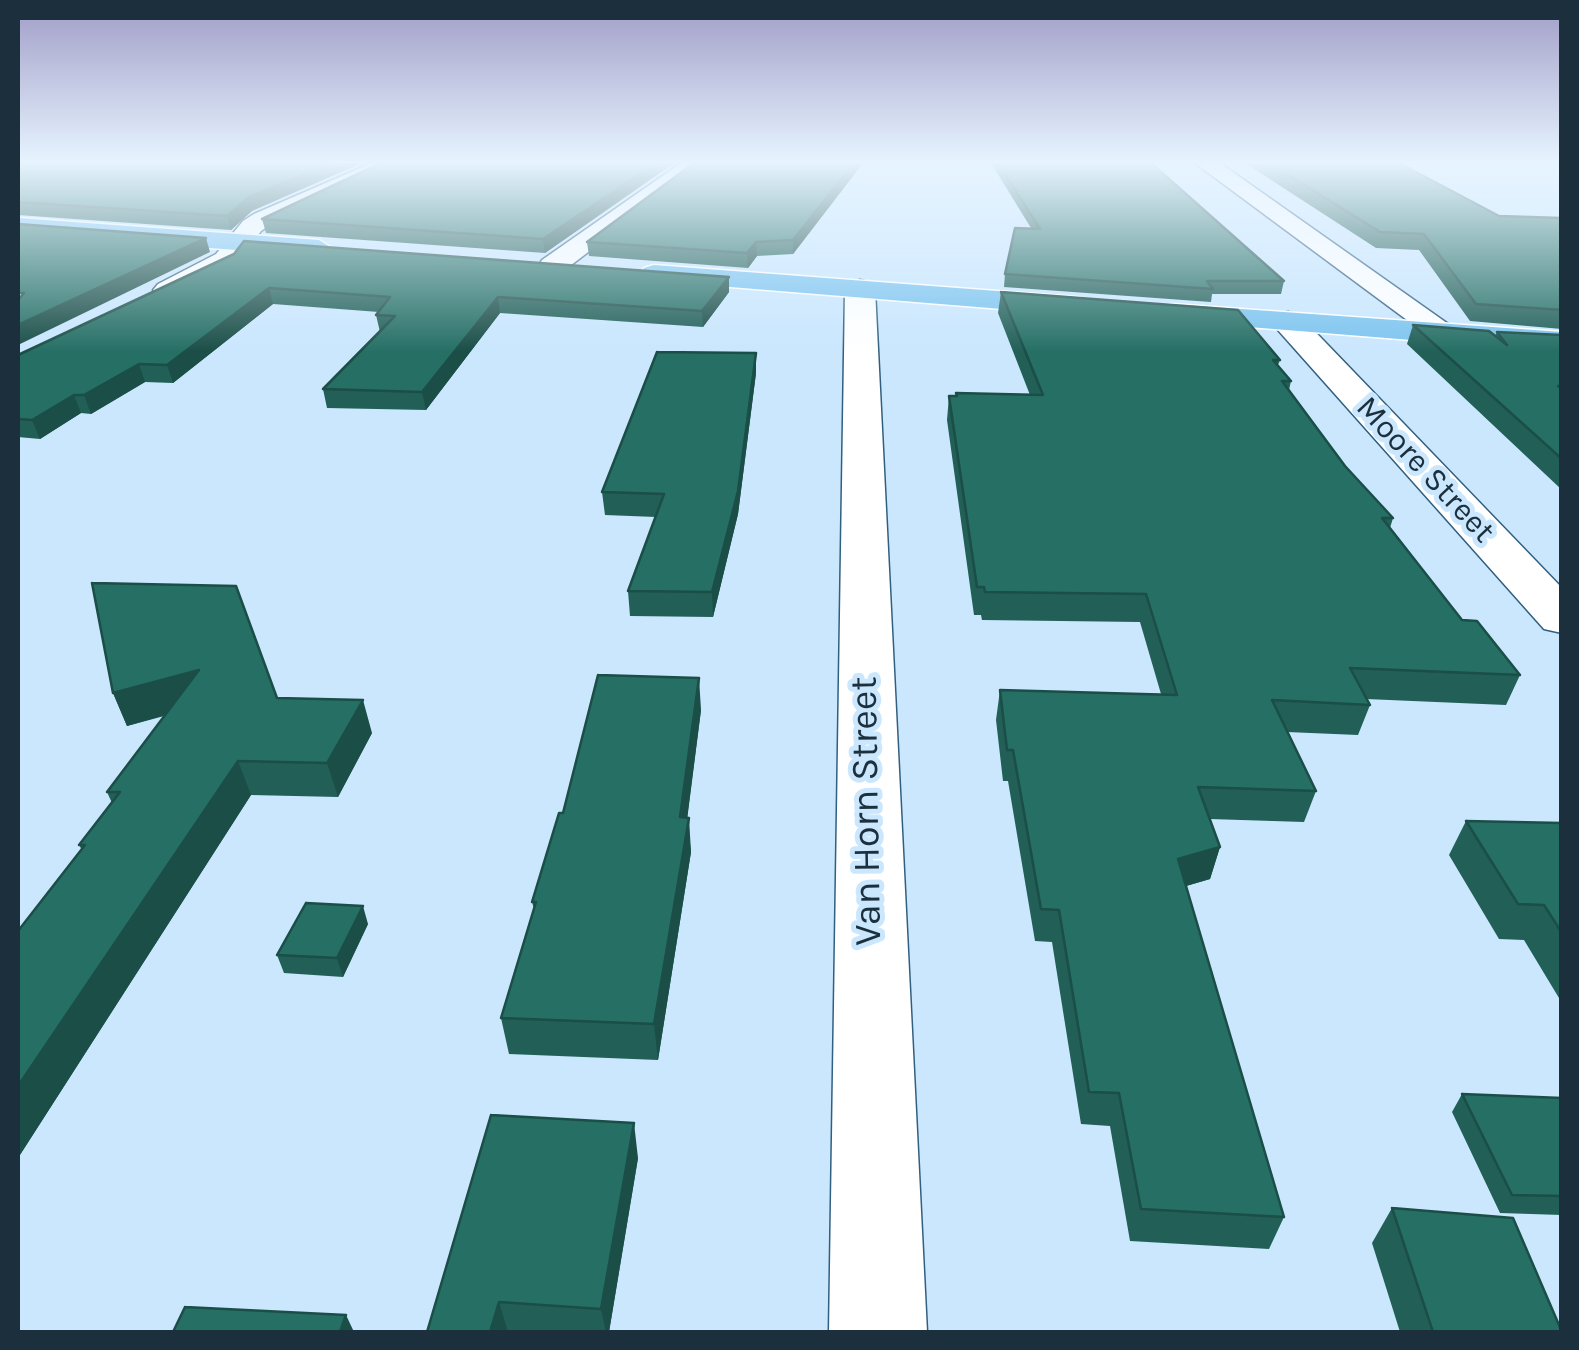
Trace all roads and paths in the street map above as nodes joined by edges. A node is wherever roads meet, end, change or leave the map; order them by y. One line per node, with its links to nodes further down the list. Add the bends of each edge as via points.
1 (18, 226): 6 (main road)
2 (252, 226): 6 (street)
3 (608, 226): 9 (street)
4 (1255, 226): 17 (street)
5 (1295, 226): 18 (street)
6 (243, 242): 7 (main road); 13 (street, via 226,260)
7 (338, 250)
8 (520, 264): 9 (main road)
9 (552, 266): 10 (main road)
10 (590, 269)
11 (629, 272): 12 (main road)
12 (860, 289): 14 (main road); 21 (street, Van Horn Street)
13 (143, 302)
14 (1111, 308)
15 (1150, 312): 16 (main road)
16 (1288, 322): 17 (main road); 20 (street, Moore Street)
17 (1381, 328): 18 (main road)
18 (1446, 333): 19 (main road)
19 (1562, 342)
20 (1562, 618)
21 (878, 1332)

